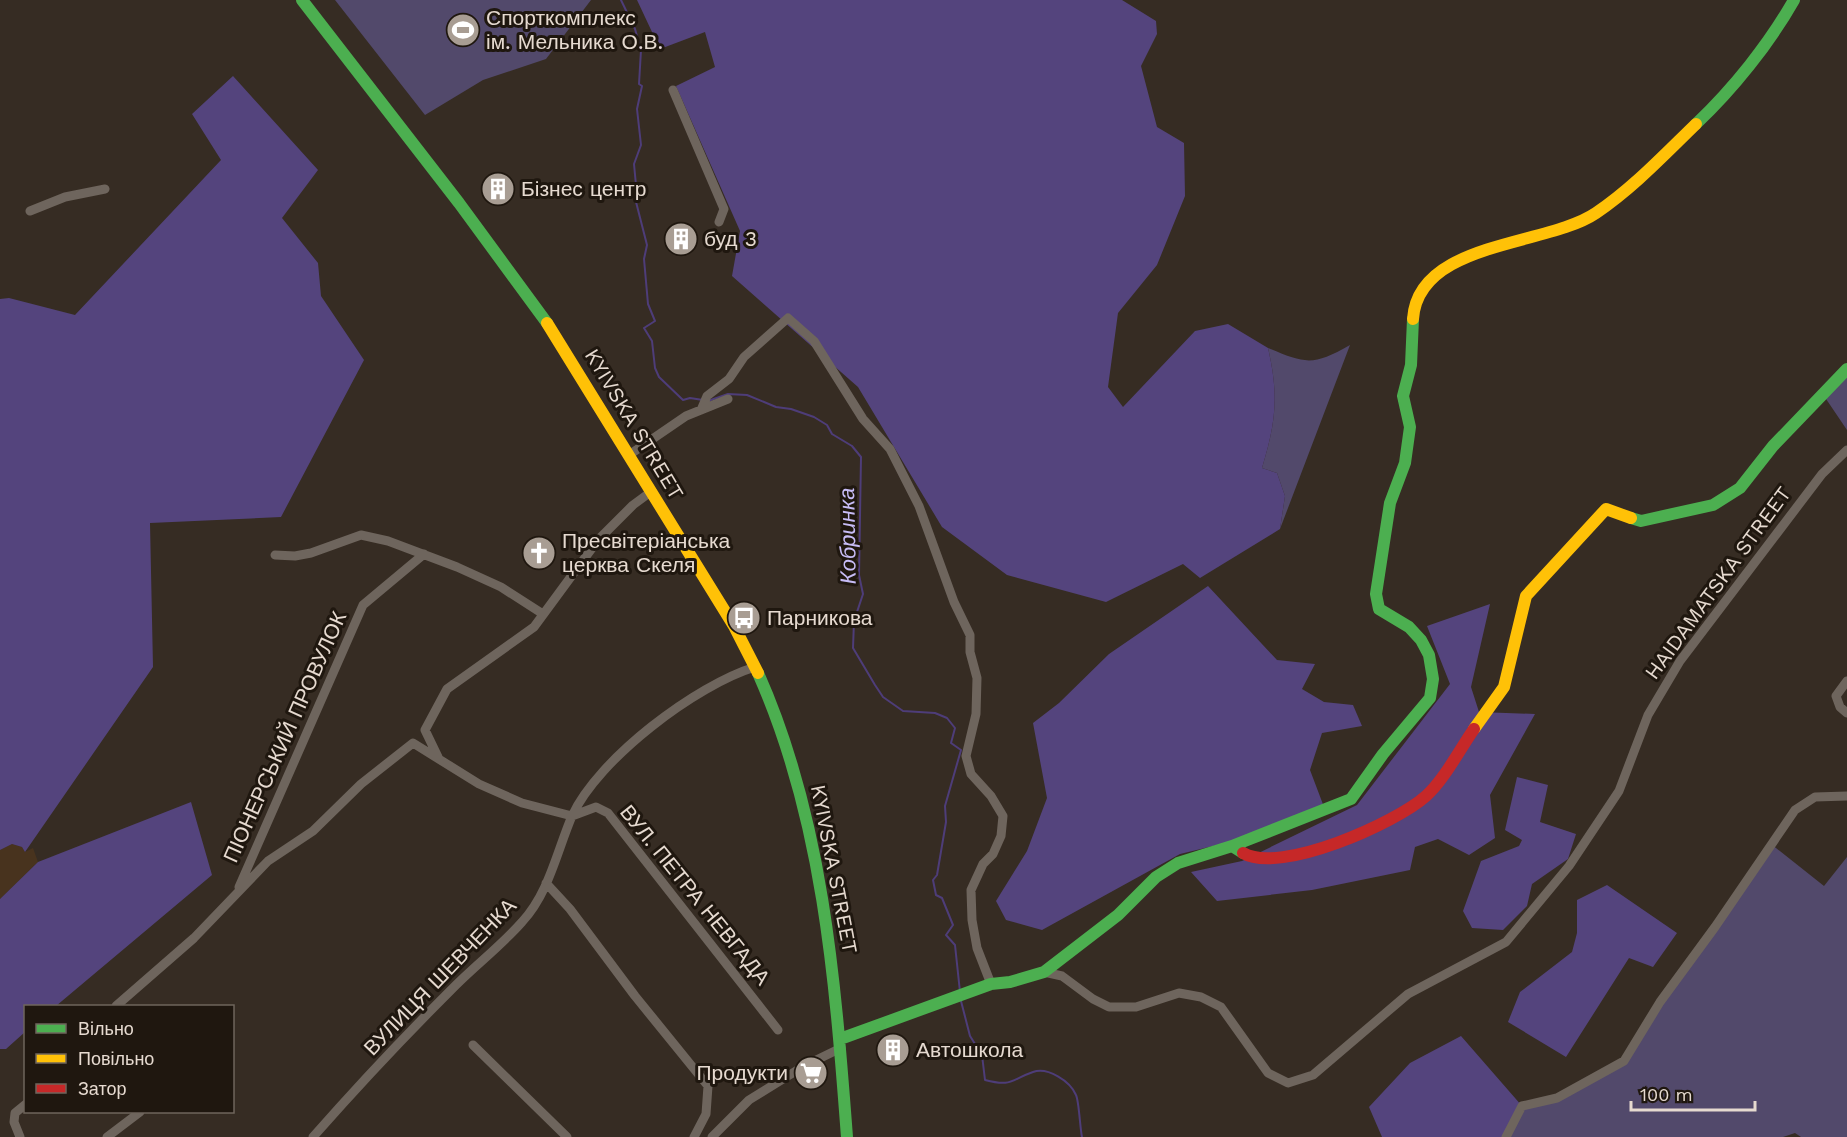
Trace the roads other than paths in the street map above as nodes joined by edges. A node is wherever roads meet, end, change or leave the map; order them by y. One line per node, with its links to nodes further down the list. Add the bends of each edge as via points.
1 (302, 0): 11 (street, KYIVSKA STREET, via 562,344)
2 (1794, 0): 22 (street, via 1713,108 1595,214 1468,256 1448,267 1418,294 1412,365 1402,396 1410,427 1405,463 1390,503 1376,594 1379,609 1409,627 1429,655 1433,679 1430,698 1351,799)
3 (673, 90): 6 (street, via 724,209)
4 (105, 189): 5 (street, via 65,197)
5 (30, 211)
6 (718, 222)
7 (1847, 369): 22 (street, HAIDAMATSKA STREET, via 1773,446 1740,488 1713,505 1641,521 1606,509 1526,596 1504,687 1427,795 1398,816 1330,848 1250,857)
8 (728, 399): 9 (street)
9 (703, 403): 11 (street); 26 (street, via 729,379 744,357 788,318 814,341 864,419 890,449 920,506 954,602 970,634 977,678 976,714 966,756 971,774 1003,816 1001,836 971,890 977,948)
10 (1847, 450): 25 (street, HAIDAMATSKA STREET, via 1822,474 1680,661 1648,716 1619,791 1569,866 1506,942 1408,994 1313,1074 1288,1083 1278,1080 1268,1073 1221,1007 1201,997 1179,993 1136,1007 1109,1007 1062,976)
11 (629, 455): 12 (street, KYIVSKA STREET)
12 (652, 491): 15 (street, via 598,540); 16 (street, KYIVSKA STREET)
13 (424, 554): 14 (street, via 361,535 311,553); 15 (street, via 501,587); 24 (street, ПІОНЕРСЬКИЙ ПРОВУЛОК, via 363,605)
14 (275, 555)
15 (543, 614): 19 (street, via 534,627 447,689 425,730)
16 (755, 667): 21 (street, ВУЛИЦЯ ШЕВЧЕНКА, via 705,688 613,760 595,779); 29 (street, KYIVSKA STREET, via 790,752 802,798 826,914)
17 (1847, 681): 18 (street, via 1836,696)
18 (1847, 713)
19 (438, 757): 21 (street, via 479,784 522,803); 24 (street, via 413,743 361,784 313,831 268,861)
20 (1847, 796): 40 (street, via 1815,797 1795,810 1660,1002 1624,1061 1557,1098 1522,1106)
21 (572, 816): 23 (street, ВУЛИЦЯ ШЕВЧЕНКА); 28 (street, ВУЛ. ПЕТРА НЕВГАДА, via 596,807 613,818)
22 (1233, 846): 25 (street, via 1178,863 1163,872 1118,915)
23 (546, 883): 35 (street, ВУЛИЦЯ ШЕВЧЕНКА, via 524,921 452,989); 37 (street, via 708,1086 706,1114)
24 (237, 891): 27 (street, via 194,938)
25 (1044, 972): 26 (street)
26 (991, 984): 29 (street)
27 (117, 1005)
28 (778, 1030)
29 (840, 1044): 38 (street, via 749,1100); 39 (street, KYIVSKA STREET)
30 (473, 1045): 36 (street)
31 (24, 1106): 33 (street, via 15,1113)
32 (139, 1113): 34 (street)
33 (20, 1137)
34 (107, 1137)
35 (313, 1137)
36 (567, 1137)
37 (694, 1137)
38 (712, 1137)
39 (847, 1137)
40 (1506, 1137)

